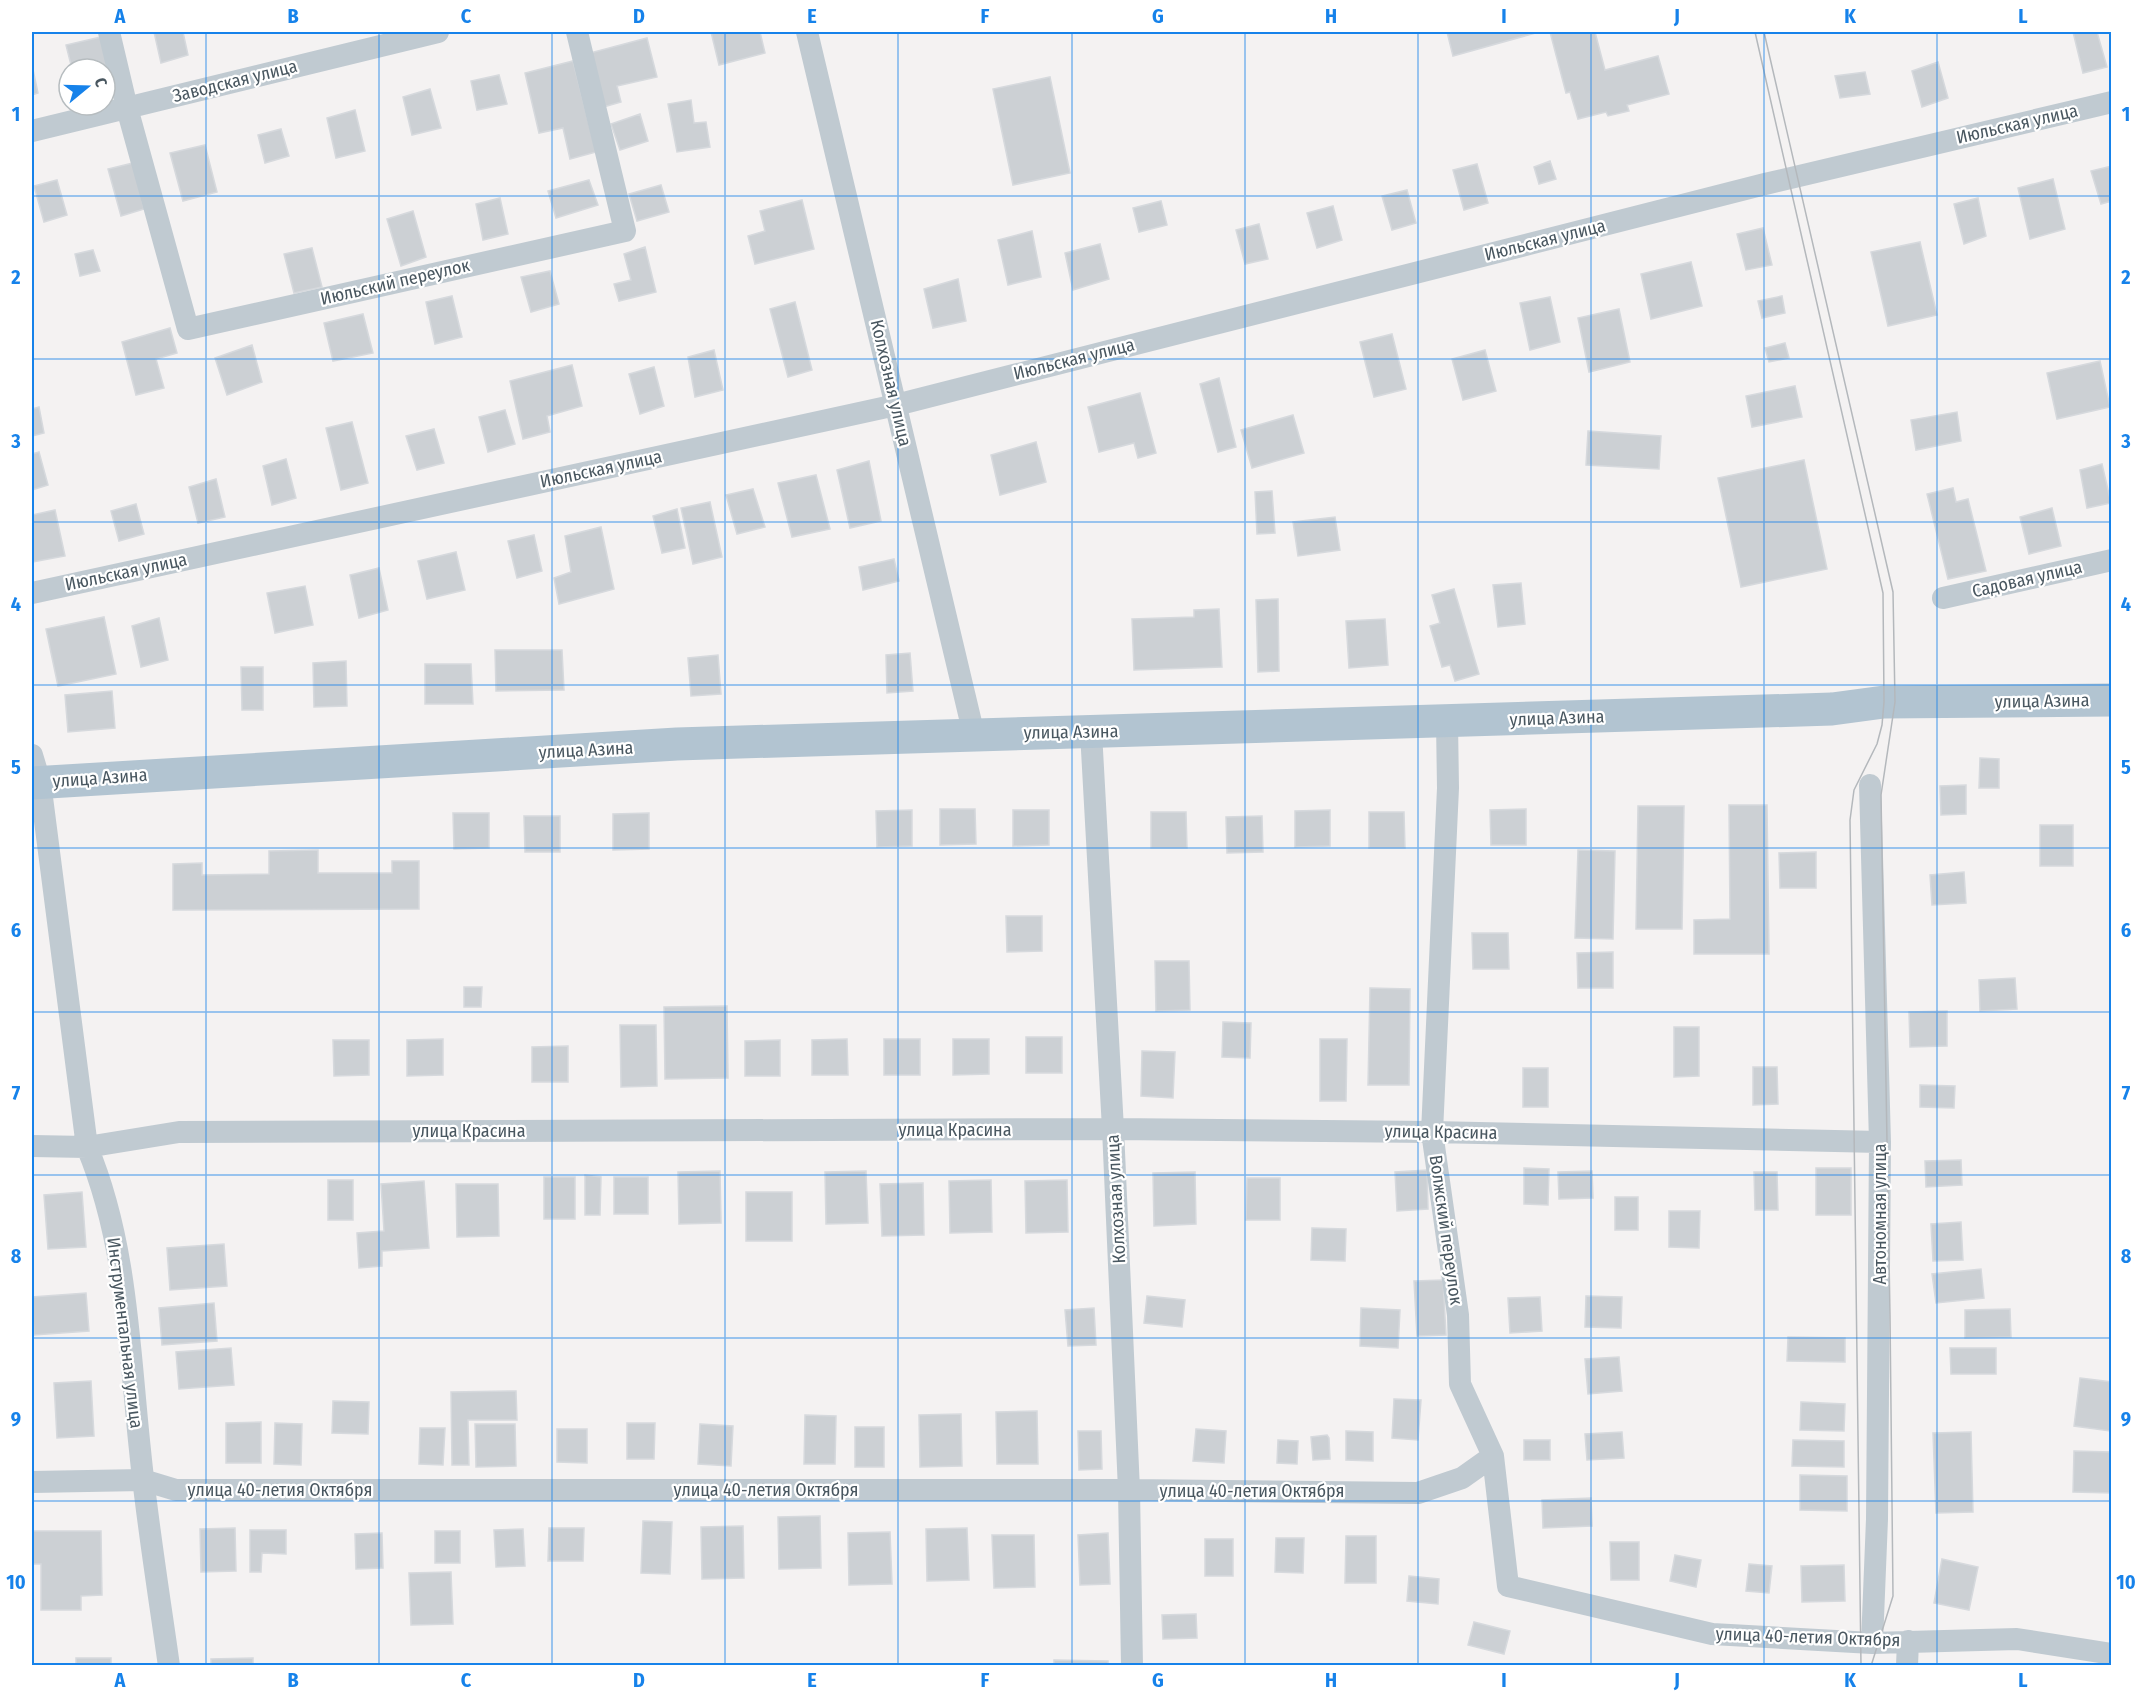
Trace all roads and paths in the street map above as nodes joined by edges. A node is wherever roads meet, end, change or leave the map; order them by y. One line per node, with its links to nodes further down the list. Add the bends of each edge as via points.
1 (109, 32): 6 (street)
2 (438, 32): 6 (street, Заводская улица)
3 (577, 32): 6 (street, Июльский переулок, via 625,231 188,329)
4 (807, 32): 8 (street, Колхозная улица)
5 (2112, 102): 8 (street, Июльская улица, via 1765,184)
6 (127, 108): 7 (street, Заводская улица)
7 (32, 131)
8 (896, 405): 10 (street, Июльская улица); 15 (street, Колхозная улица)
9 (2112, 560): 11 (street, Садовая улица)
10 (32, 593)
11 (1943, 598)
12 (2112, 700): 13 (main road, улица Азина, via 1884,702 1832,709)
13 (1447, 722): 14 (main road, улица Азина); 19 (street, Волжский переулок, via 1448,788)
14 (1091, 732): 15 (main road, улица Азина); 18 (street, Колхозная улица)
15 (975, 735): 16 (main road, улица Азина, via 677,744)
16 (34, 773): 22 (street, Инструментальная улица)
17 (1870, 784): 20 (street, Автономная улица)
18 (1113, 1129): 19 (street, улица Красина); 22 (street, улица Красина, via 179,1132); 26 (street, Колхозная улица)
19 (1432, 1132): 20 (street, улица Красина); 23 (street, Волжский переулок, via 1458,1315 1460,1384)
20 (1880, 1142): 29 (street, Автономная улица, via 1877,1519)
21 (32, 1146): 22 (street, улица Красина)
22 (87, 1147): 24 (street, Инструментальная улица, via 100,1179 121,1265)
23 (1493, 1456): 26 (street, улица 40-летия Октября, via 1462,1478 1418,1493); 27 (street, Волжский переулок)
24 (143, 1479): 25 (street, улица 40-летия Октября); 26 (street, улица 40-летия Октября, via 176,1490); 31 (street, Инструментальная улица)
25 (32, 1482)
26 (1129, 1490): 32 (street, Колхозная улица)
27 (1509, 1586): 29 (street, улица 40-летия Октября, via 1712,1634)
28 (1908, 1641): 29 (street, улица 40-летия Октября); 30 (street, улица 40-летия Октября, via 2017,1639); 33 (street)
29 (1872, 1642)
30 (2112, 1654)
31 (169, 1665)
32 (1132, 1665)
33 (1907, 1665)

